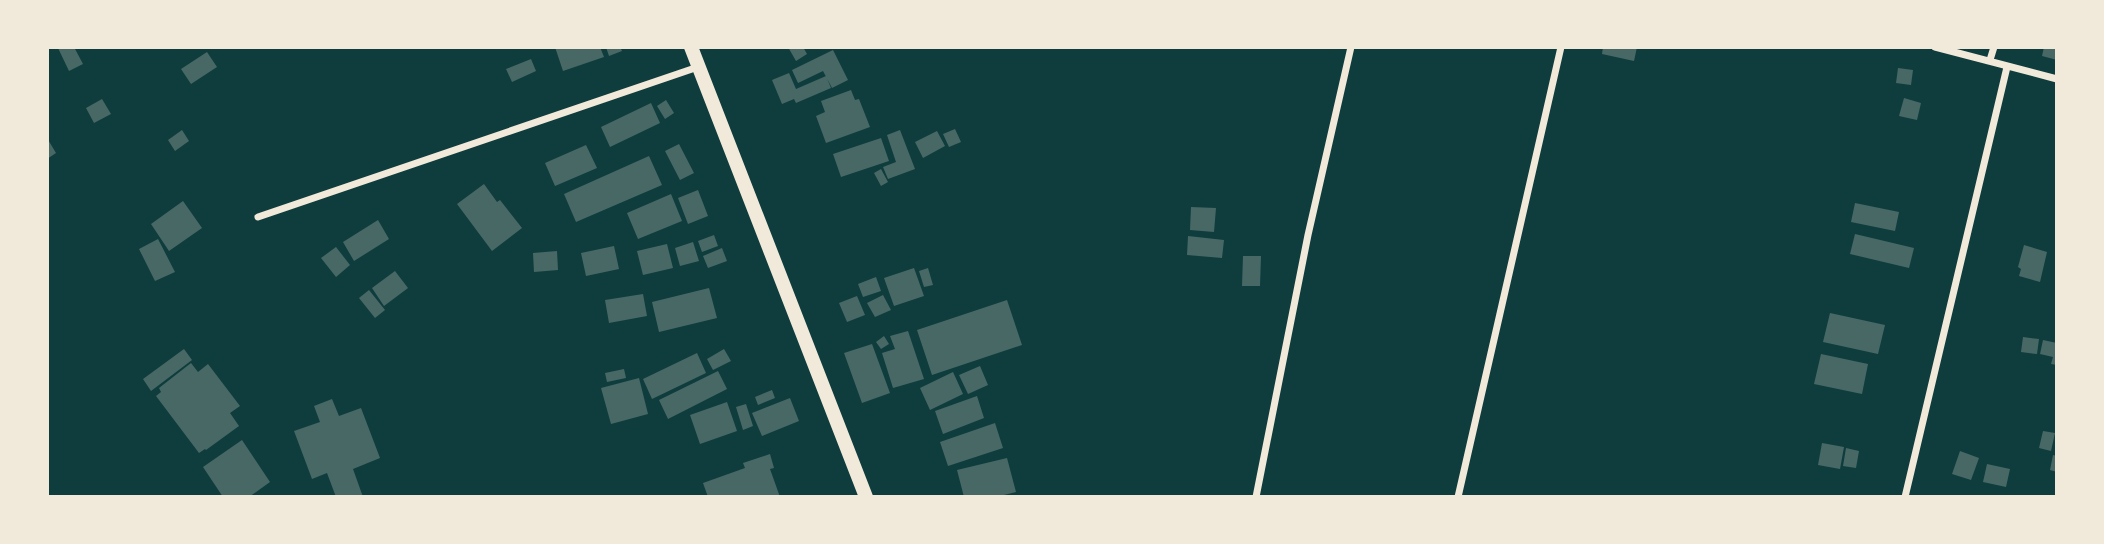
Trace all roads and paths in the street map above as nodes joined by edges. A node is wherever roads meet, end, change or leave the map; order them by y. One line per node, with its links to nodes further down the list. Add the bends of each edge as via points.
1 (691, 47): 7 (main road)
2 (1351, 47): 12 (street)
3 (1561, 47): 13 (street)
4 (1935, 47): 6 (street)
5 (1994, 47): 6 (street)
6 (1990, 60): 8 (street)
7 (698, 67): 10 (street); 11 (main road)
8 (2007, 67): 9 (street); 14 (street)
9 (2057, 79)
10 (258, 217)
11 (866, 497)
12 (1256, 497)
13 (1458, 497)
14 (1905, 497)

